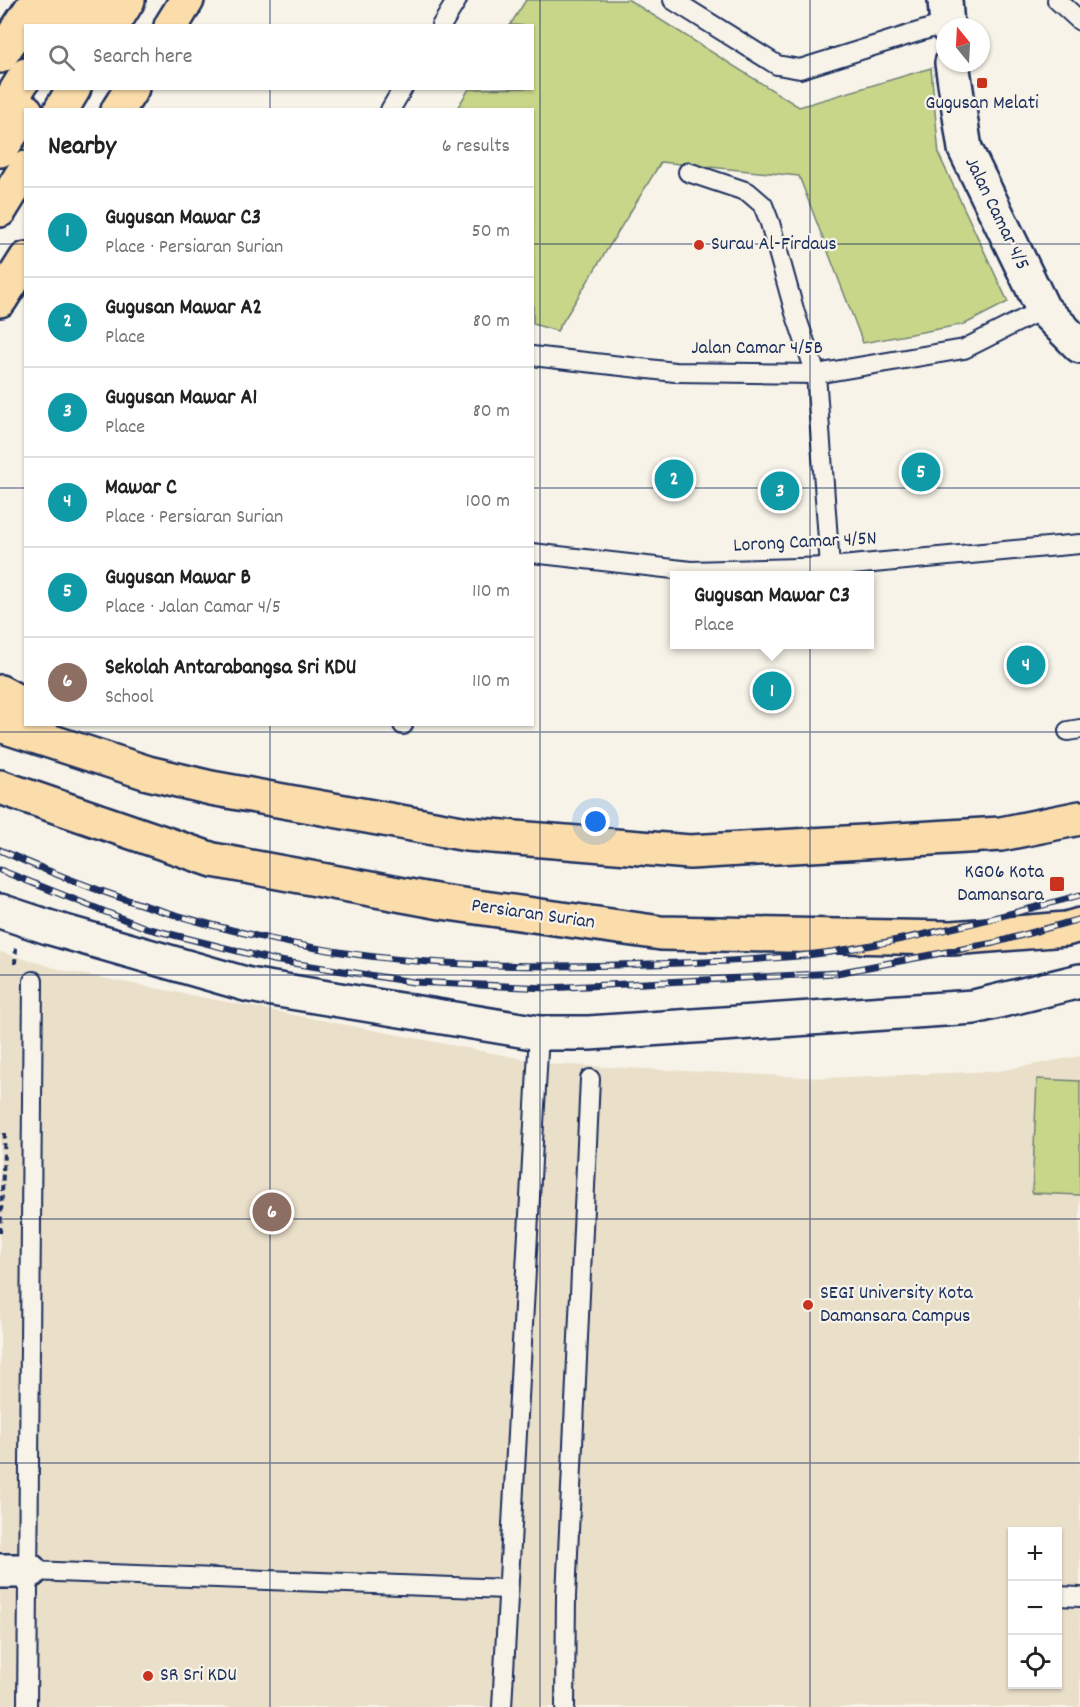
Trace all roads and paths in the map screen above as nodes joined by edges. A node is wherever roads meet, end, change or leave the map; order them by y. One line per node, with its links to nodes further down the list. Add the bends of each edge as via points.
1 (37, 0): 16 (main road)
2 (71, 0): 11 (main road)
3 (95, 0): 12 (main road)
4 (128, 0): 13 (main road)
5 (187, 0): 14 (main road)
6 (457, 0): 15 (lane)
7 (673, 0): 9 (lane, via 777,65 800,69)
8 (1057, 0): 10 (lane)
9 (946, 17)
10 (1080, 21)
11 (56, 24)
12 (80, 24)
13 (113, 24)
14 (172, 24)
15 (442, 24)
16 (0, 56)
17 (953, 72): 35 (street, Jalan Camar 4/5, via 965,149)
18 (24, 78): 28 (main road)
19 (38, 90): 23 (main road)
20 (73, 90): 24 (main road)
21 (131, 90): 25 (main road)
22 (402, 90): 26 (lane)
23 (27, 108)
24 (62, 108)
25 (119, 108)
26 (391, 108)
27 (24, 113): 29 (main road)
28 (0, 117)
29 (0, 150)
30 (24, 171): 32 (main road)
31 (688, 172): 38 (lane, via 748,192 762,205)
32 (0, 210)
33 (24, 262): 34 (main road)
34 (0, 300)
35 (1043, 309): 36 (street, Jalan Camar 4/5); 38 (lane, Jalan Camar 4/5B, via 964,349)
36 (1080, 346)
37 (534, 356): 38 (lane, Jalan Camar 4/5B, via 675,372)
38 (816, 374): 41 (lane)
39 (1080, 544): 41 (lane, Lorong Camar 4/5N)
40 (534, 553): 42 (lane, Lorong Camar 4/5N)
41 (830, 567): 43 (lane, Lorong Camar 4/5N)
42 (691, 571)
43 (691, 571)
44 (0, 692): 45 (main road)
45 (24, 705)
46 (0, 725): 48 (main road)
47 (63, 726): 48 (main road)
48 (148, 773): 50 (main road, via 467,834 690,852 1001,834)
49 (0, 787): 52 (main road, Persiaran Surian, via 213,860 441,902 661,933 952,938)
50 (1080, 818)
51 (0, 911): 55 (street, via 249,985)
52 (1080, 925)
53 (33, 981): 57 (lane)
54 (1080, 981): 55 (street, via 974,1006 590,1033)
55 (538, 1033): 58 (lane)
56 (590, 1079): 63 (lane, via 566,1596)
57 (15, 1571): 58 (lane); 61 (lane)
58 (507, 1589): 62 (lane)
59 (1062, 1596): 60 (lane)
60 (1080, 1597)
61 (27, 1707)
62 (502, 1707)
63 (565, 1707)

